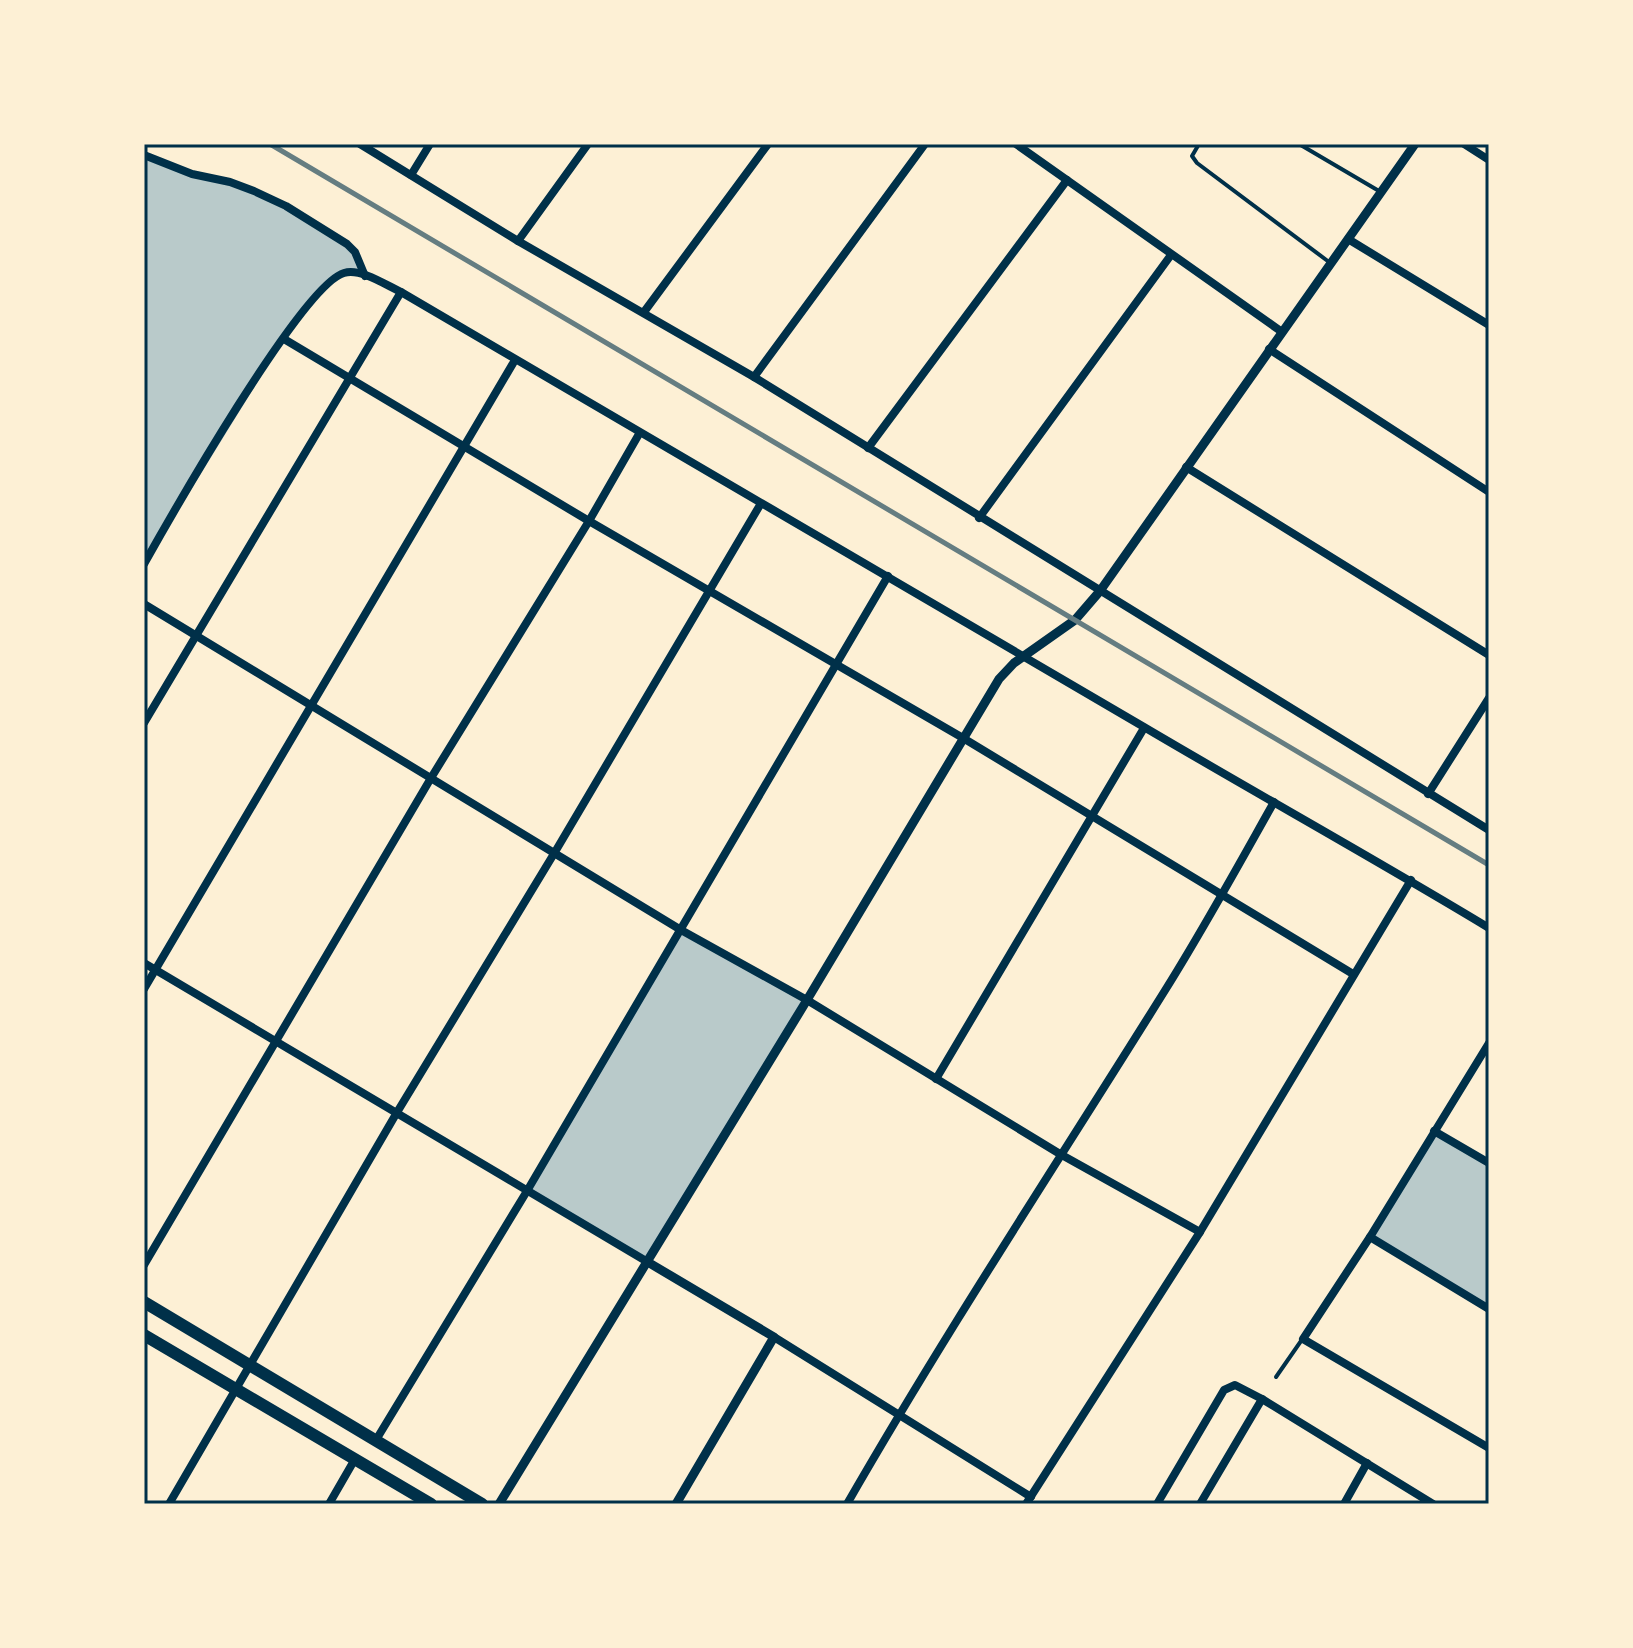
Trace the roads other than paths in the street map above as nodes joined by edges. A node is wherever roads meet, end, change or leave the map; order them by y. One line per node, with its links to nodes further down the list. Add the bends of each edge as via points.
1 (360, 144): 13 (street)
2 (430, 144): 13 (street)
3 (588, 144): 17 (street)
4 (768, 144): 22 (street)
5 (925, 144): 29 (street)
6 (1016, 144): 14 (street)
7 (1199, 144): 19 (lane, via 1192,156 1197,163)
8 (1299, 144): 15 (lane)
9 (1415, 144): 15 (street)
10 (1464, 144): 12 (street)
11 (144, 155): 20 (street, via 286,206 347,244)
12 (1489, 160)
13 (411, 175): 17 (street)
14 (1067, 180): 18 (street); 32 (street)
15 (1381, 192): 16 (street)
16 (1348, 239): 19 (street); 23 (street)
17 (518, 241): 22 (street)
18 (1171, 255): 24 (street); 36 (street)
19 (1331, 263): 24 (street)
20 (365, 276): 21 (street); 25 (street, via 344,273 322,288)
21 (401, 292): 27 (street); 28 (street)
22 (644, 312): 29 (street)
23 (1489, 325)
24 (1282, 332): 26 (street)
25 (284, 339): 28 (street); 38 (street, via 222,431)
26 (1269, 349): 33 (street); 34 (street)
27 (515, 360): 30 (street); 31 (street)
28 (350, 377): 31 (street); 43 (street)
29 (754, 377): 32 (street)
30 (639, 434): 35 (street); 37 (street)
31 (464, 447): 37 (street); 48 (street)
32 (868, 448): 36 (street)
33 (1186, 467): 41 (street); 45 (street)
34 (1489, 492)
35 (760, 505): 39 (street); 40 (street)
36 (979, 518): 41 (street)
37 (589, 521): 40 (street); 52 (street)
38 (144, 564)
39 (888, 576): 44 (street); 46 (street)
40 (708, 590): 46 (street); 57 (street)
41 (1100, 591): 44 (street, via 1075,620); 53 (street)
42 (144, 604): 43 (street)
43 (195, 636): 48 (street); 49 (street)
44 (1025, 655): 50 (street); 51 (street, via 999,679)
45 (1489, 655)
46 (838, 664): 51 (street); 61 (street)
47 (1489, 698): 53 (street)
48 (310, 705): 52 (street); 63 (street)
49 (144, 723)
50 (1144, 728): 54 (street); 55 (street)
51 (963, 738): 55 (street); 66 (street)
52 (431, 778): 57 (street); 67 (street)
53 (1428, 794): 56 (street)
54 (1274, 802): 58 (street); 59 (street)
55 (1092, 816): 59 (street); 69 (street)
56 (1489, 830)
57 (555, 852): 61 (street); 70 (street)
58 (1411, 880): 60 (street); 64 (street)
59 (1222, 895): 64 (street); 72 (street)
60 (1489, 928)
61 (681, 930): 66 (street); 74 (street)
62 (144, 963): 63 (street)
63 (156, 970): 65 (street); 67 (street)
64 (1353, 974): 75 (street)
65 (144, 989)
66 (807, 1000): 69 (street); 77 (street)
67 (276, 1042): 70 (street); 78 (street)
68 (1489, 1043): 71 (street)
69 (936, 1079): 72 (street)
70 (396, 1114): 74 (street); 84 (street)
71 (1434, 1131): 73 (street); 76 (street)
72 (1060, 1154): 75 (street); 88 (street)
73 (1489, 1163)
74 (527, 1191): 77 (street); 89 (street)
75 (1200, 1232): 93 (street)
76 (1370, 1237): 80 (street); 83 (street)
77 (646, 1261): 82 (street); 98 (street)
78 (144, 1265)
79 (144, 1302): 84 (main road)
80 (1489, 1309)
81 (144, 1335): 86 (main road)
82 (774, 1337): 88 (street); 99 (street)
83 (1303, 1339): 85 (lane); 90 (street)
84 (251, 1366): 86 (street); 89 (main road)
85 (1276, 1377)
86 (237, 1390): 91 (main road); 94 (street)
87 (1262, 1399): 92 (street); 101 (street, via 1240,1387 1224,1390); 102 (street)
88 (899, 1415): 93 (street); 100 (street)
89 (376, 1440): 97 (main road)
90 (1489, 1448)
91 (355, 1459): 95 (street); 96 (main road)
92 (1367, 1463): 103 (street); 104 (street)
93 (1028, 1500)
94 (169, 1504)
95 (329, 1504)
96 (431, 1504)
97 (482, 1504)
98 (499, 1504)
99 (676, 1504)
100 (847, 1504)
101 (1157, 1504)
102 (1200, 1504)
103 (1344, 1504)
104 (1433, 1504)

